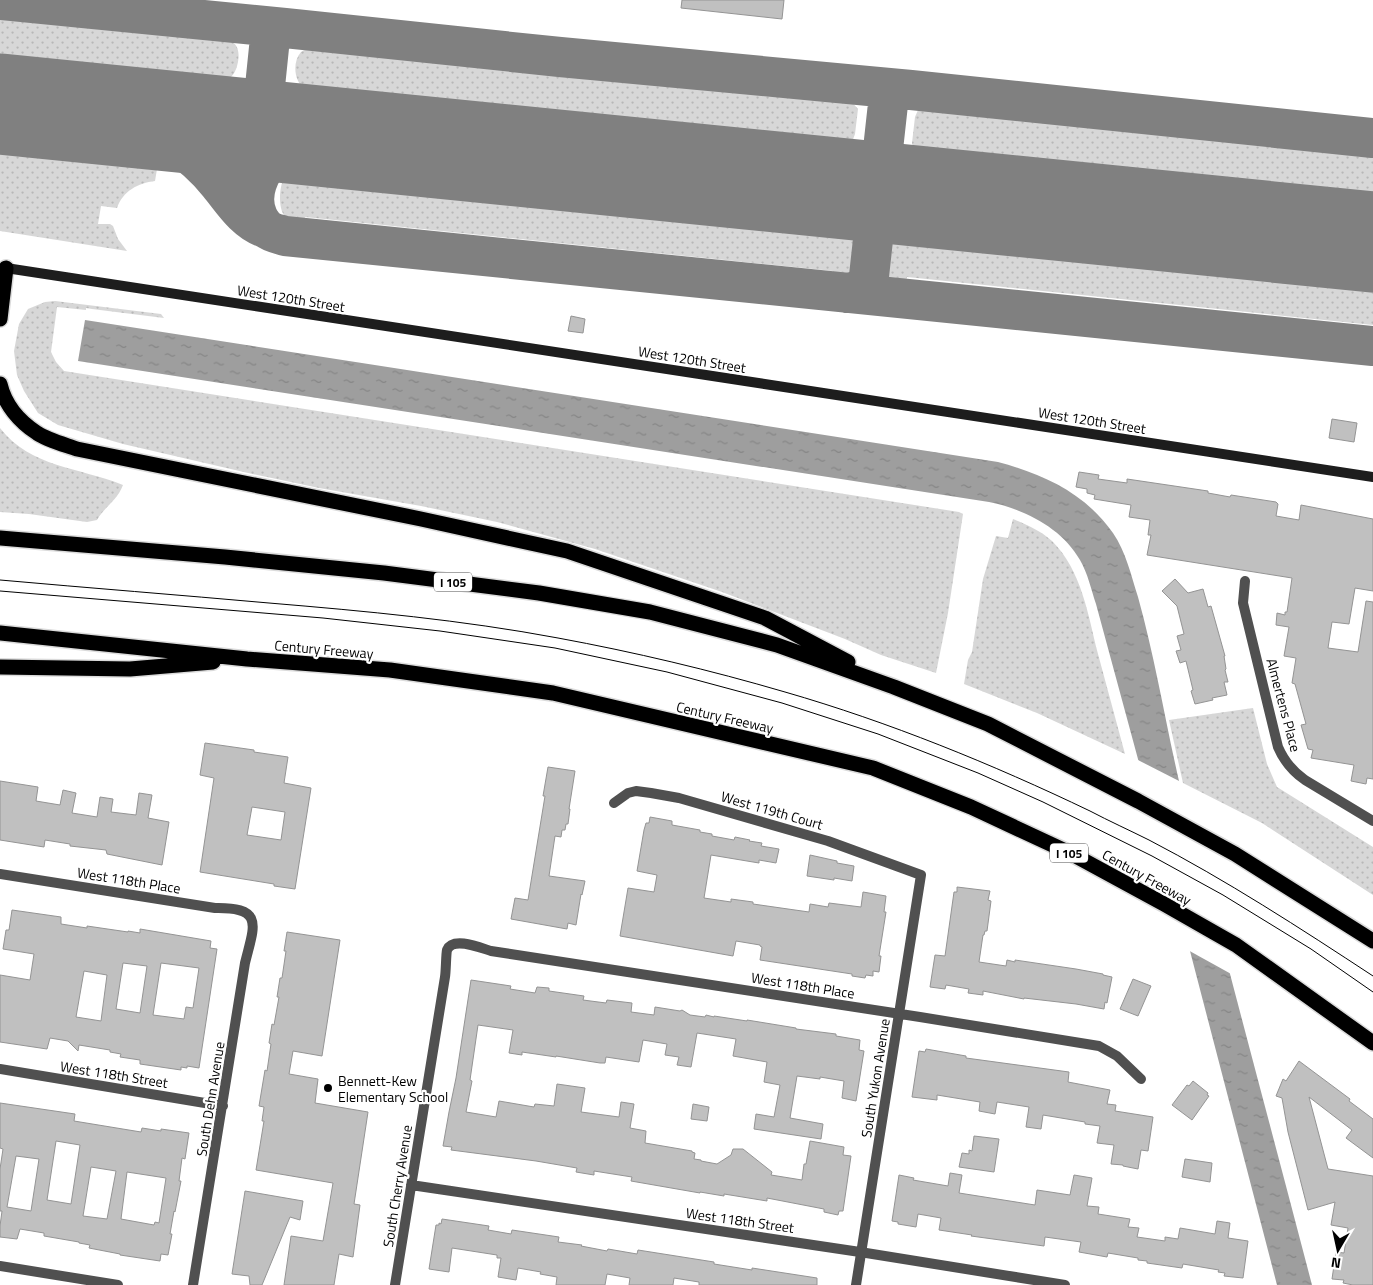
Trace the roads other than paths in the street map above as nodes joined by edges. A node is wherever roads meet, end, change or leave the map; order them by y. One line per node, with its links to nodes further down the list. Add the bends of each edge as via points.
1 (6, 268): 2 (highway); 4 (main road, West 120th Street)
2 (0, 319)
3 (0, 384): 10 (highway, via 15,414 38,434 77,449 567,551 765,618)
4 (1373, 477)
5 (0, 538): 10 (highway, I 105, via 305,565 539,593 650,612 777,645)
6 (1245, 581): 12 (street, Almertens Place, via 1244,604 1283,758 1305,780)
7 (0, 633): 8 (highway, Century Freeway / I 105)
8 (247, 659): 9 (highway, via 130,670); 19 (highway, Century Freeway / I 105, via 390,670 553,693 873,768 970,807 1072,854 1164,904 1236,945)
9 (0, 667)
10 (894, 686): 16 (highway, I 105, via 988,724 1138,801 1235,854)
11 (614, 803): 14 (street, West 119th Court, via 636,791 679,798 828,841)
12 (1373, 821)
13 (0, 874): 15 (street, West 118th Place, via 233,908)
14 (921, 875): 18 (street, South Yukon Avenue)
15 (252, 918): 22 (street, South Dehn Avenue, via 254,928 245,963)
16 (1373, 941)
17 (451, 945): 18 (street, West 118th Place, via 461,943 491,951); 23 (street, South Cherry Avenue, via 447,950)
18 (900, 1014): 21 (street, West 118th Place, via 1099,1046 1117,1056); 24 (street, South Yukon Avenue)
19 (1373, 1043)
20 (0, 1070): 22 (street, West 118th Street)
21 (1141, 1079)
22 (222, 1106): 27 (street, South Dehn Avenue)
23 (411, 1185): 24 (street, West 118th Street); 28 (street, South Cherry Avenue)
24 (860, 1252): 29 (street, South Yukon Avenue); 30 (street, West 118th Street)
25 (0, 1266): 26 (street)
26 (118, 1285)
27 (193, 1285)
28 (395, 1285)
29 (856, 1285)
30 (1065, 1285)

